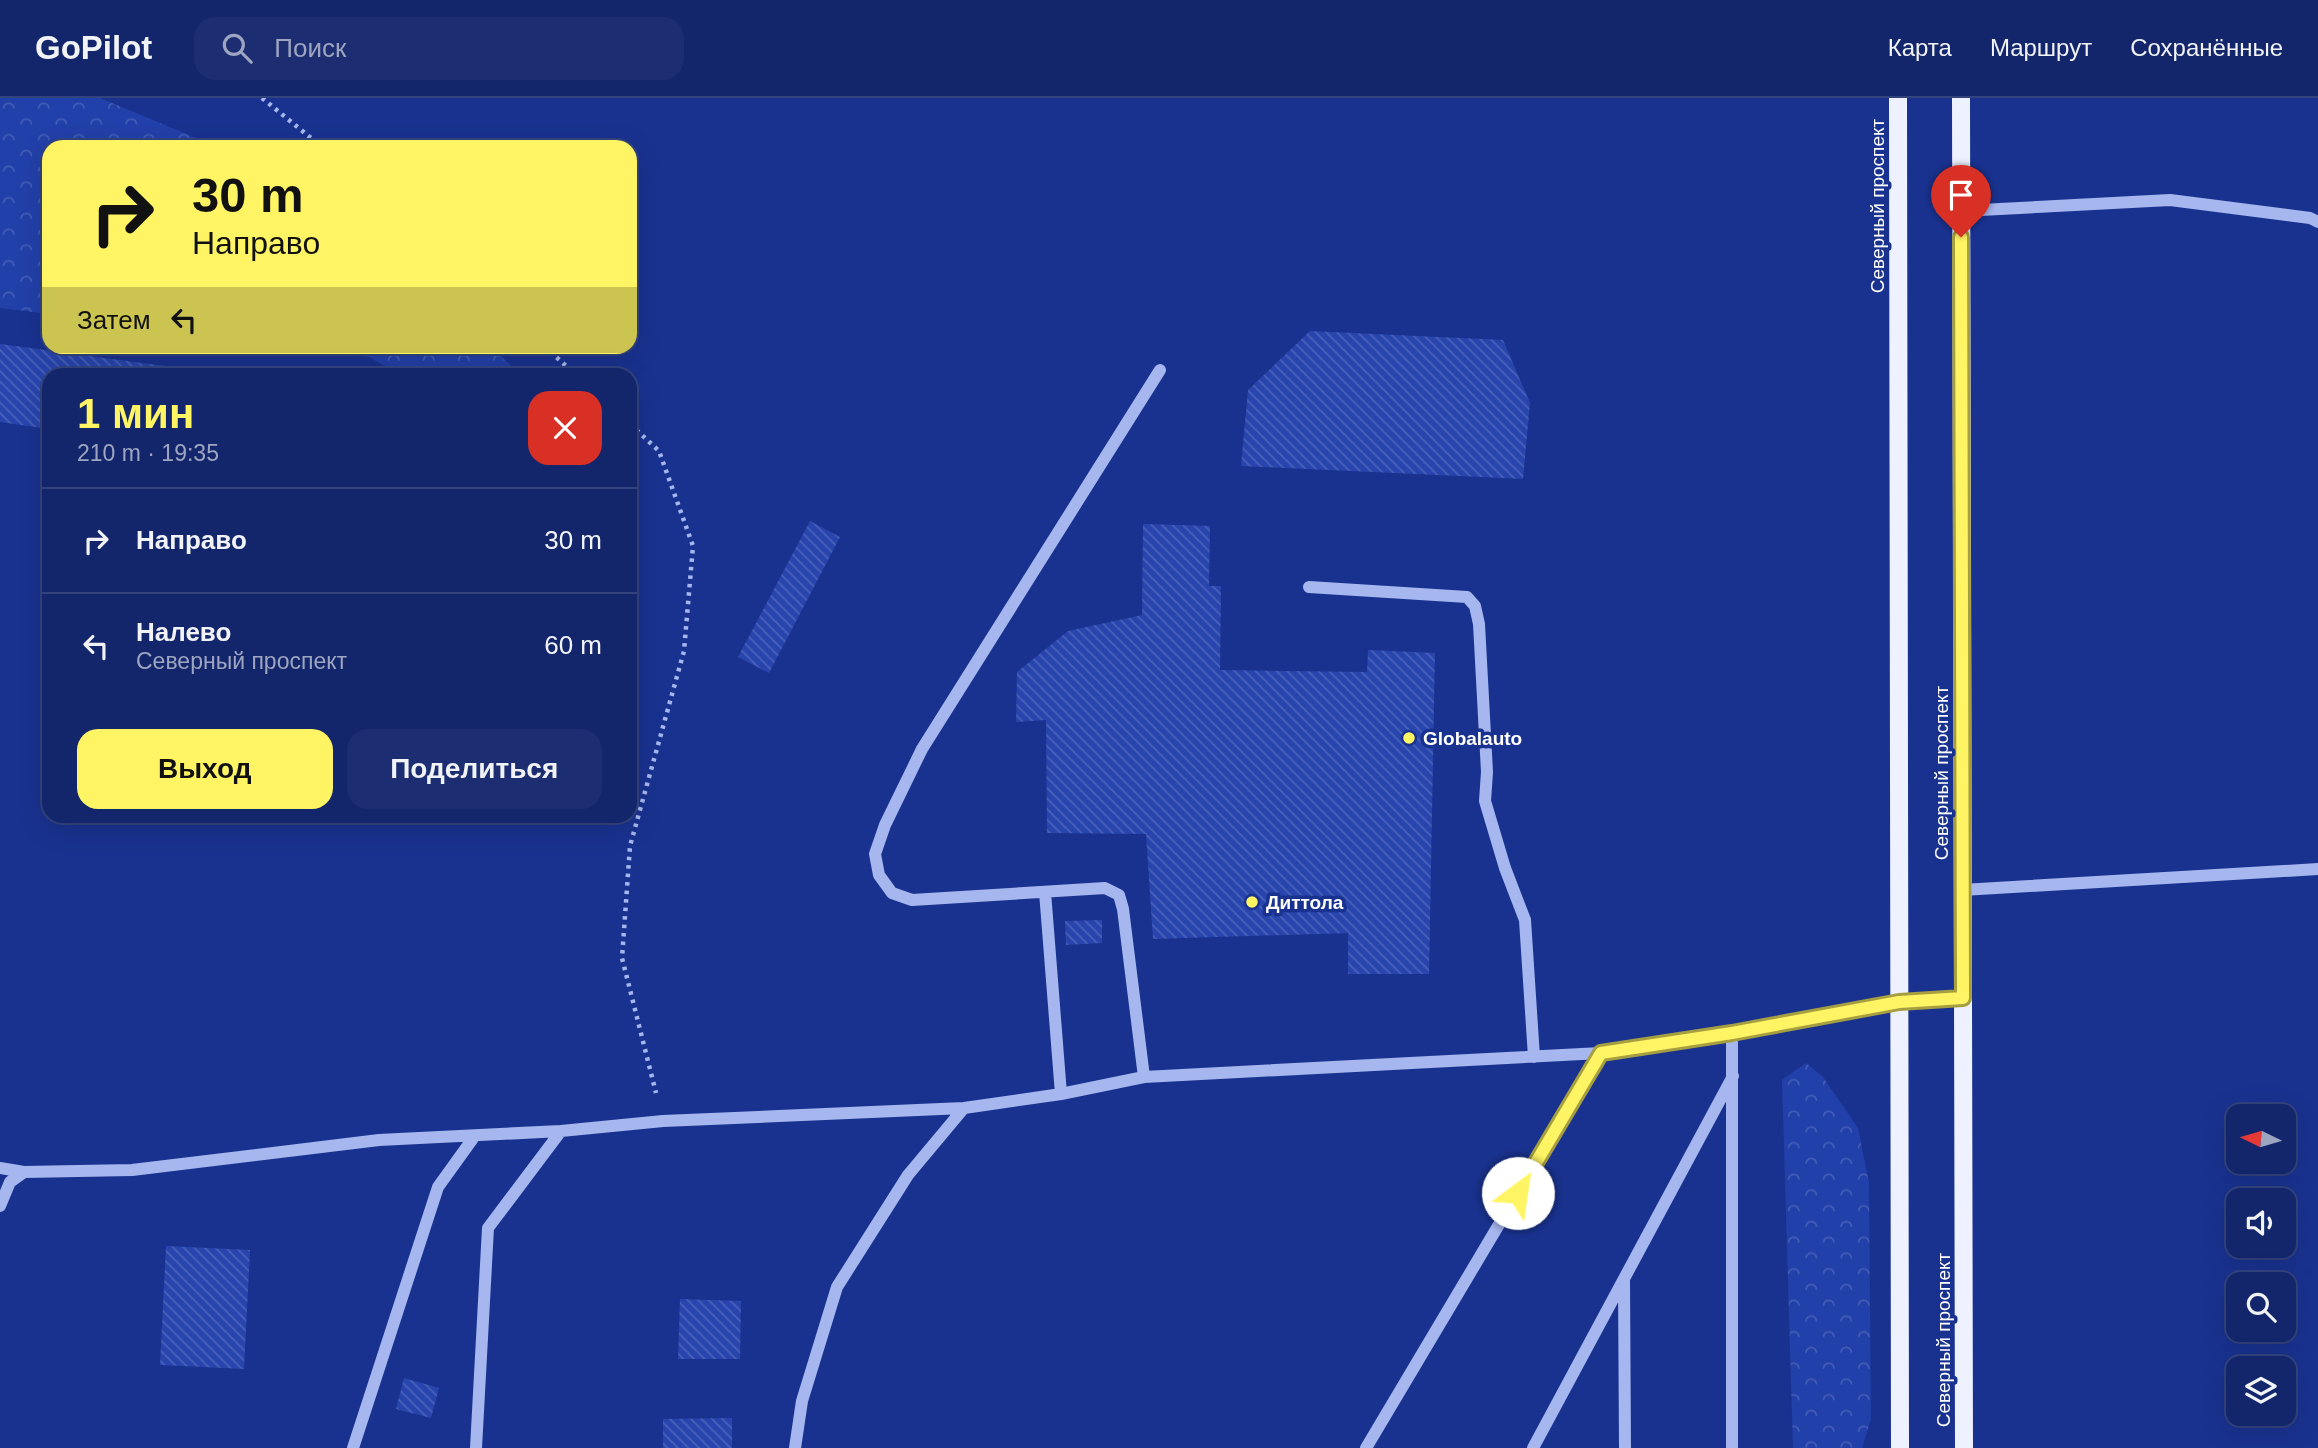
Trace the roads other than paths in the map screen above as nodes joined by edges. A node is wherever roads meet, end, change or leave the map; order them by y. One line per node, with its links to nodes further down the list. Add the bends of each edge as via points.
1 (1898, 98): 11 (main road, Северный проспект)
2 (1961, 98): 3 (main road, Северный проспект)
3 (1961, 211): 4 (street, via 2170,200); 8 (main road, Северный проспект)
4 (2318, 222)
5 (1160, 370): 9 (street, via 922,749 875,854 879,875 892,893 912,900)
6 (1309, 587): 14 (street, via 1466,597 1475,606 1485,801 1525,920)
7 (2318, 869): 8 (street)
8 (1962, 890): 10 (main road, Северный проспект)
9 (1045, 892): 16 (street, via 1105,888 1119,895); 17 (street)
10 (1963, 998): 11 (street); 33 (main road, Северный проспект)
11 (1899, 1002): 12 (street); 32 (main road, Северный проспект)
12 (1732, 1033): 13 (street); 15 (street)
13 (1601, 1053): 14 (street); 28 (street)
14 (1534, 1058): 16 (street)
15 (1733, 1076): 24 (street); 31 (street)
16 (1144, 1077): 17 (street)
17 (1061, 1094): 18 (street)
18 (964, 1108): 19 (street, via 663,1121); 27 (street, via 908,1175 837,1287 802,1401)
19 (561, 1131): 20 (street); 26 (street, via 488,1228)
20 (474, 1137): 22 (street, via 379,1140 132,1170); 25 (street, via 438,1187)
21 (0, 1168): 22 (street)
22 (24, 1172): 23 (street, via 10,1182)
23 (0, 1206)
24 (1624, 1279): 29 (street); 30 (street)
25 (353, 1448)
26 (476, 1448)
27 (795, 1448)
28 (1366, 1448)
29 (1533, 1448)
30 (1625, 1448)
31 (1732, 1448)
32 (1900, 1448)
33 (1964, 1448)

